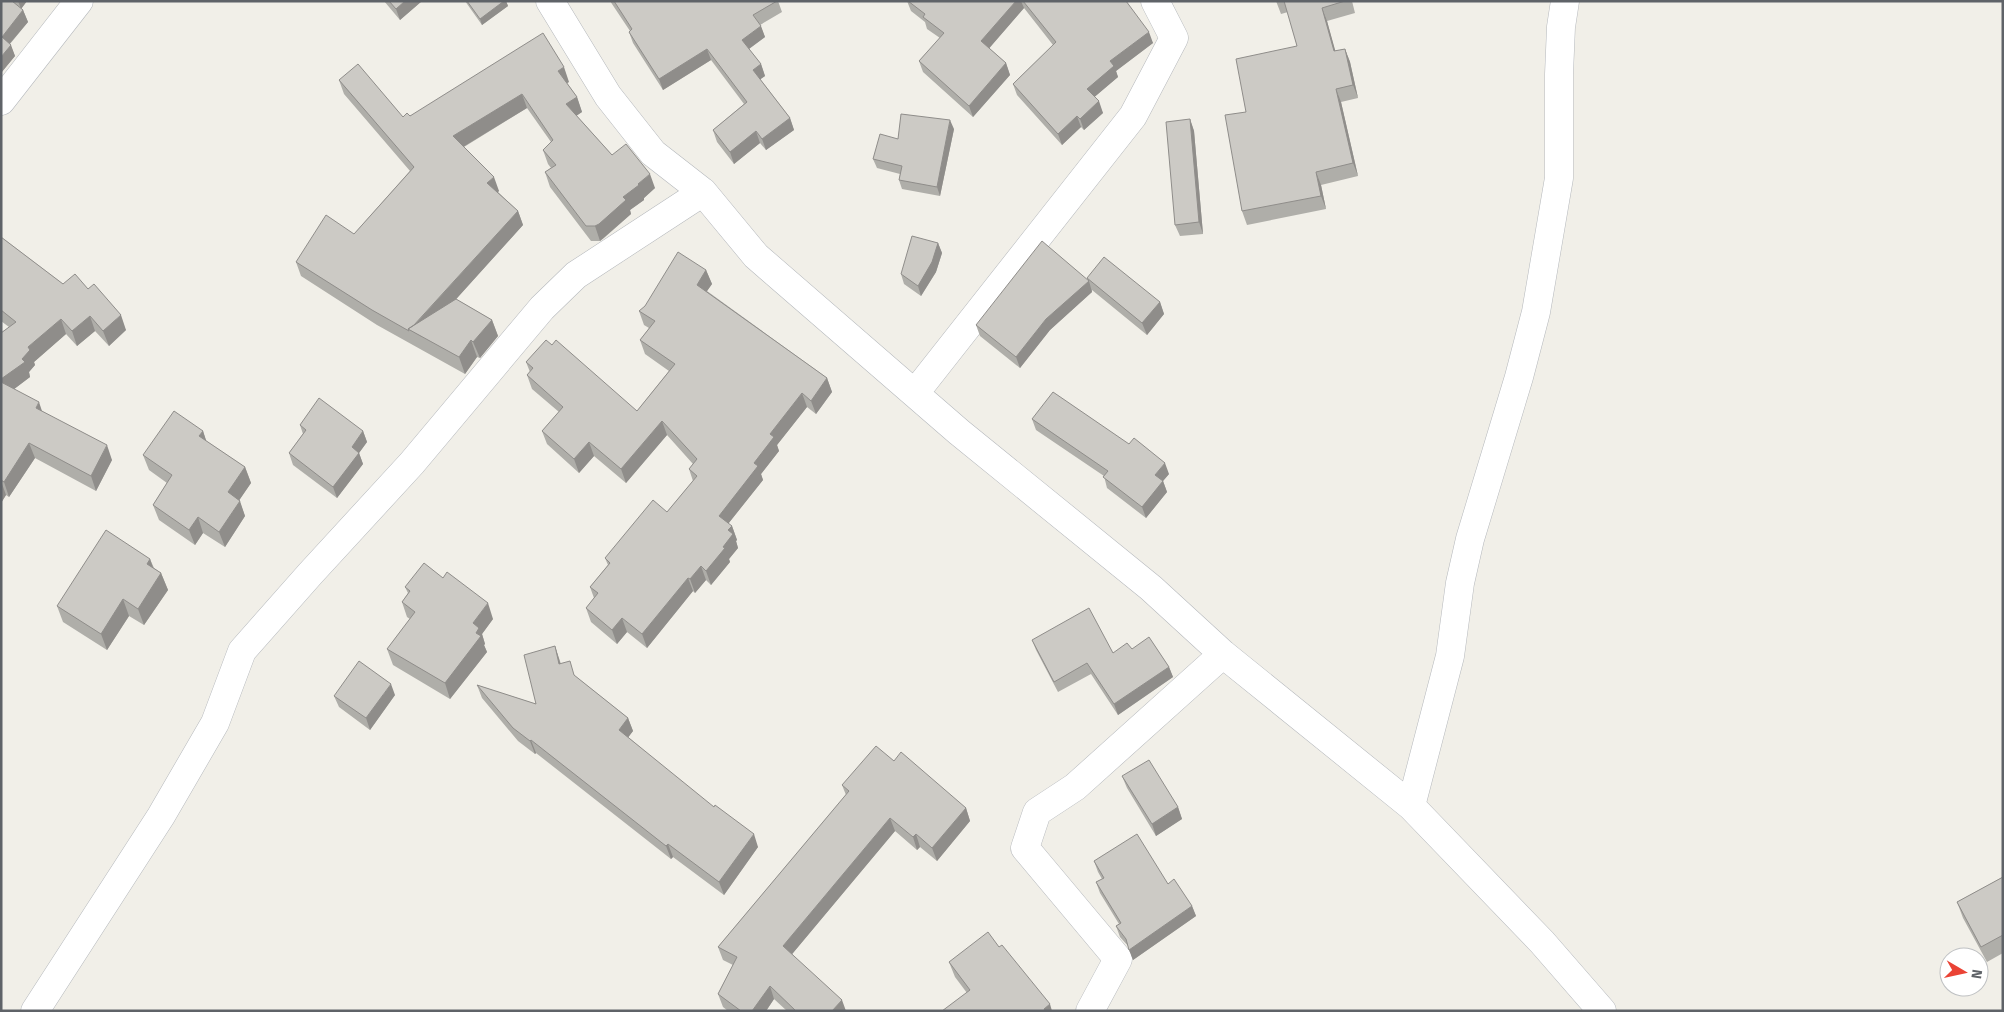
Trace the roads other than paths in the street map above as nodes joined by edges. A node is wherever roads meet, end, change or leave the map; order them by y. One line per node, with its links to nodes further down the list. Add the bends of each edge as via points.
1 (79, 1): 5 (street)
2 (550, 1): 6 (street, via 608,96 653,153)
3 (1155, 1): 7 (street, via 1174,38 1133,116)
4 (1565, 1): 9 (street, via 1559,74 1559,178 1536,312 1470,539 1445,680)
5 (1, 101)
6 (703, 192): 7 (street, via 756,256); 10 (street, via 576,275 542,308 412,463 242,651 215,723 161,816)
7 (915, 393): 8 (street, via 1151,588)
8 (1223, 654): 9 (street); 11 (street, via 1075,787 1037,812 1025,848 1118,959)
9 (1411, 806): 12 (street, via 1542,942)
10 (35, 1011)
11 (1090, 1011)
12 (1602, 1011)

